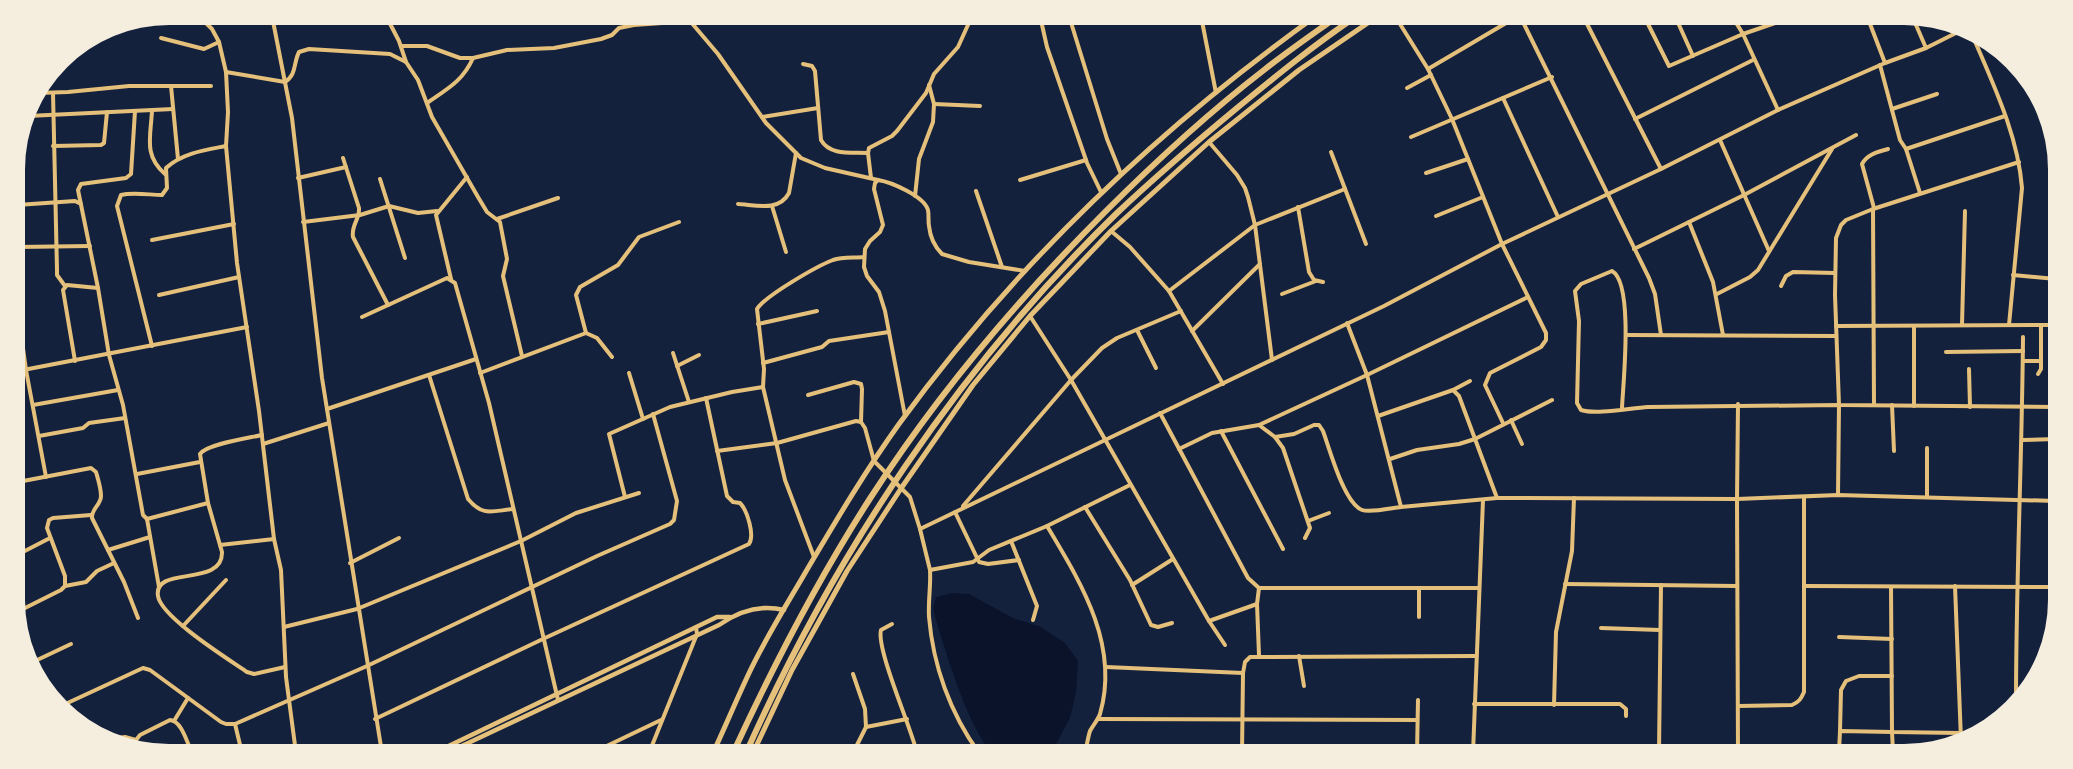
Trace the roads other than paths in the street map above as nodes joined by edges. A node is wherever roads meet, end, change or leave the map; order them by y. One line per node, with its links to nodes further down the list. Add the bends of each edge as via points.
1 (208, 25): 27 (street)
2 (274, 25): 42 (street)
3 (391, 25): 29 (street)
4 (634, 25): 32 (street, via 619,28 602,39 554,48 507,50)
5 (694, 25): 65 (street)
6 (968, 25): 43 (street, via 962,41 937,69)
7 (1042, 25): 83 (street)
8 (1072, 25): 88 (street)
9 (1203, 25): 49 (street)
10 (1304, 25): 49 (main road)
11 (1326, 25): 381 (highway, via 1263,70 1148,169 1049,269 985,342 908,443 844,540 810,597)
12 (1345, 25): 382 (highway, via 1256,92 1169,166 1104,227 1002,338 922,443 854,546 821,601)
13 (1365, 25): 71 (main road, via 1299,70)
14 (1401, 25): 38 (street)
15 (1502, 25): 38 (street)
16 (1522, 25): 41 (street)
17 (1588, 25): 67 (street)
18 (1648, 25): 31 (street, via 1669,66)
19 (1679, 25): 31 (street)
20 (1738, 25): 24 (street)
21 (1770, 25): 24 (street)
22 (1871, 25): 35 (street)
23 (1916, 26): 30 (street)
24 (1743, 34): 31 (street); 33 (street)
25 (1953, 34): 30 (street)
26 (162, 38): 27 (street, via 204,49)
27 (219, 42): 39 (street)
28 (1976, 45): 64 (street)
29 (401, 46): 32 (street, via 427,46 460,58); 34 (street)
30 (1926, 48): 35 (street)
31 (1693, 56)
32 (473, 58): 52 (street, via 460,80)
33 (1753, 60): 60 (street); 67 (street)
34 (406, 62): 42 (street, via 390,54 303,50 297,57 295,72); 52 (street, via 418,80)
35 (1885, 62): 37 (street)
36 (803, 64): 55 (street, via 812,66 815,71)
37 (1880, 65): 57 (street); 60 (street)
38 (1428, 69): 40 (street)
39 (226, 72): 42 (street); 73 (street)
40 (1431, 75): 46 (street); 66 (street)
41 (1552, 77): 51 (street); 99 (street)
42 (285, 82): 91 (street)
43 (929, 85): 53 (street); 79 (street, via 897,131 869,148)
44 (171, 86): 45 (street); 48 (street); 56 (street)
45 (211, 86)
46 (1407, 88)
47 (47, 93): 48 (street)
48 (53, 93): 62 (street)
49 (1216, 93): 88 (main road)
50 (1938, 94): 57 (street)
51 (1503, 98): 66 (street); 117 (street)
52 (427, 104): 90 (street)
53 (934, 104): 54 (street); 102 (street, via 933,122 920,159)
54 (980, 106)
55 (818, 108): 65 (street); 79 (street, via 824,144 835,152)
56 (174, 109): 59 (street); 81 (street)
57 (1892, 109): 76 (street, via 1900,140)
58 (135, 110): 59 (street); 61 (street); 106 (street, via 131,174 126,178 81,184 78,190)
59 (152, 110): 87 (street, via 152,160)
60 (1778, 110): 70 (street)
61 (107, 112): 62 (street); 72 (street, via 106,139 101,145)
62 (53, 114): 63 (street); 72 (street)
63 (36, 115)
64 (2004, 116): 76 (street); 84 (street)
65 (762, 117): 78 (street)
66 (1452, 119): 69 (street); 82 (street)
67 (1635, 119): 86 (street)
68 (1856, 135): 74 (street)
69 (1411, 137)
70 (1720, 140): 86 (street); 101 (street)
71 (1209, 142): 123 (street, via 1246,188); 124 (main road)
72 (54, 146): 105 (street)
73 (226, 146): 81 (street); 122 (street)
74 (1833, 147): 101 (street); 133 (street)
75 (1888, 149): 112 (street, via 1870,155 1862,164)
76 (1906, 149): 100 (street)
77 (1332, 152): 96 (street)
78 (796, 153): 92 (street, via 824,168); 110 (street, via 789,193)
79 (868, 153): 92 (street)
80 (343, 158): 85 (street)
81 (178, 159): 87 (street, via 166,168)
82 (1468, 159): 89 (street); 103 (street)
83 (1086, 160): 95 (street); 98 (street)
84 (2019, 162): 100 (street); 140 (street, via 2022,188)
85 (346, 167): 91 (street); 115 (street)
86 (1661, 169): 99 (street)
87 (165, 174): 178 (street, via 167,188 162,195 121,195 117,206)
88 (1121, 174): 98 (main road)
89 (1426, 174)
90 (467, 177): 114 (street); 118 (street, via 487,212)
91 (298, 178): 119 (street)
92 (871, 178): 94 (street)
93 (380, 180): 109 (street)
94 (878, 180): 102 (street); 134 (street, via 874,189 883,225 865,249)
95 (1020, 180)
96 (1345, 189): 111 (street); 126 (street)
97 (976, 192): 137 (street)
98 (1101, 192): 138 (main road)
99 (1609, 194): 117 (street); 131 (street)
100 (1920, 194): 112 (street)
101 (1744, 195): 121 (street); 133 (street)
102 (916, 196): 137 (street, via 928,208 931,235 942,254)
103 (1483, 197): 116 (street); 127 (street)
104 (558, 198): 118 (street)
105 (56, 204): 106 (street, via 75,201); 108 (street); 128 (street)
106 (81, 204): 129 (street)
107 (738, 204): 110 (street)
108 (25, 205)
109 (390, 206): 114 (street, via 418,213); 115 (street); 135 (street)
110 (772, 206): 132 (street)
111 (1298, 207): 123 (street); 144 (street, via 1309,272)
112 (1874, 208): 139 (street, via 1846,220 1837,232); 166 (street)
113 (1965, 211): 161 (street)
114 (438, 212): 143 (street, via 436,220)
115 (360, 215): 119 (street); 154 (street, via 353,226 354,237)
116 (1436, 216)
117 (1558, 218): 127 (street)
118 (497, 219): 184 (street, via 507,259 503,276)
119 (303, 222): 222 (street)
120 (679, 222): 172 (street, via 639,237 618,265 580,286 576,295)
121 (1689, 222): 131 (street); 152 (street)
122 (234, 224): 125 (street); 141 (street)
123 (1255, 225): 136 (street); 149 (street)
124 (1111, 231): 149 (street); 157 (main road)
125 (152, 240)
126 (1366, 244)
127 (1502, 244): 153 (street); 159 (street)
128 (57, 246): 129 (street); 130 (street); 146 (street, via 57,275)
129 (90, 246): 148 (street)
130 (25, 247)
131 (1634, 249): 174 (street, via 1655,294)
132 (786, 252)
133 (1769, 252): 152 (street, via 1750,277)
134 (864, 257): 160 (street, via 833,260 784,287 760,304); 171 (street, via 867,276 879,292)
135 (405, 258)
136 (1260, 264): 170 (street); 187 (street)
137 (1002, 267): 138 (street)
138 (1026, 271): 225 (main road, via 947,361)
139 (1835, 273): 147 (street, via 1793,272 1786,276); 165 (street)
140 (2013, 276): 142 (street); 162 (street)
141 (239, 277): 150 (street); 168 (street)
142 (2048, 278)
143 (451, 279): 154 (street); 186 (street)
144 (1316, 281): 145 (street); 151 (street)
145 (1323, 282)
146 (65, 286): 148 (street); 189 (street, via 63,290)
147 (1781, 286)
148 (98, 288): 182 (street)
149 (1169, 290): 156 (street)
150 (159, 294)
151 (1282, 294)
152 (1717, 294): 175 (street)
153 (1528, 297): 201 (street); 232 (street, via 1546,340 1541,348 1486,378 1485,385)
154 (388, 305): 158 (street)
155 (817, 311): 160 (street)
156 (1181, 311): 169 (street); 170 (street)
157 (1030, 316): 202 (street); 256 (main road, via 973,385)
158 (362, 317)
159 (1346, 323): 187 (street); 201 (street)
160 (758, 324): 192 (street)
161 (1962, 325): 162 (street); 167 (street)
162 (2009, 325): 163 (street)
163 (2041, 325): 164 (street); 190 (street)
164 (2048, 325)
165 (1836, 326): 166 (street); 176 (street)
166 (1874, 326): 167 (street); 215 (street)
167 (1914, 326): 217 (street)
168 (248, 328): 178 (street); 235 (street)
169 (1137, 330): 194 (street); 202 (street, via 1102,348)
170 (1192, 331): 204 (street)
171 (889, 332): 192 (street, via 828,341 822,347); 225 (street)
172 (586, 333): 184 (street); 185 (street, via 597,338)
173 (1626, 335): 174 (street); 220 (street); 220 (street, via 1623,293 1617,274 1606,273 1577,287 1579,408 1607,412)
174 (1661, 335): 175 (street)
175 (1723, 335): 176 (street)
176 (1836, 336): 214 (street)
177 (2023, 337): 179 (street)
178 (152, 346): 182 (street)
179 (2023, 351): 180 (street); 188 (street)
180 (1946, 352)
181 (673, 353): 193 (street)
182 (109, 355): 189 (street); 206 (street)
183 (699, 355): 193 (street)
184 (522, 356): 197 (street)
185 (612, 357)
186 (476, 360): 197 (street); 200 (street)
187 (1272, 360): 204 (street)
188 (2023, 360): 190 (street); 221 (street)
189 (75, 361): 196 (street)
190 (2041, 361): 199 (street)
191 (25, 363): 196 (street)
192 (763, 363): 205 (street)
193 (677, 366): 211 (street)
194 (1156, 368)
195 (1969, 369): 218 (street)
196 (26, 370): 213 (street)
197 (480, 373): 271 (street)
198 (629, 373): 228 (street)
199 (2038, 374)
200 (429, 375): 222 (street); 271 (street, via 468,499 482,512)
201 (1367, 375): 226 (street); 233 (street)
202 (1071, 380): 238 (street); 272 (street)
203 (1470, 381): 207 (street)
204 (1223, 384): 223 (street)
205 (763, 387): 209 (street); 242 (street)
206 (118, 390): 213 (street); 227 (street)
207 (1453, 390): 226 (street); 239 (street, via 1459,396)
208 (808, 395): 230 (street, via 854,382 860,384)
209 (706, 398): 211 (street); 247 (street)
210 (1552, 400): 229 (street)
211 (688, 402): 224 (street)
212 (1738, 404): 214 (street); 220 (street); 264 (street)
213 (33, 405): 236 (street)
214 (1839, 405): 215 (street); 258 (street)
215 (1874, 405): 216 (street)
216 (1892, 406): 217 (street); 248 (street)
217 (1914, 406): 218 (street)
218 (1970, 407): 221 (street)
219 (2048, 407): 221 (street)
220 (1622, 408)
221 (2022, 408): 241 (street)
222 (327, 409): 231 (street)
223 (1160, 413): 238 (street); 246 (street)
224 (653, 414): 228 (street); 309 (street, via 677,502 674,520)
225 (905, 416): 250 (main road)
226 (1378, 416): 249 (street)
227 (125, 418): 236 (street); 252 (street)
228 (643, 419): 259 (street, via 609,434)
229 (1511, 420): 232 (street); 244 (street)
230 (861, 422): 242 (street); 250 (street)
231 (329, 423): 243 (street); 296 (street)
232 (1504, 423): 239 (street)
233 (1259, 425): 234 (street); 237 (street)
234 (1221, 431): 246 (street); 288 (street)
235 (262, 435): 243 (street); 251 (street, via 202,451)
236 (40, 436): 253 (street)
237 (1275, 437): 270 (street, via 1319,425 1349,498 1357,507 1366,511); 277 (street, via 1283,448)
238 (1105, 439): 255 (street); 272 (street)
239 (1475, 439): 249 (street, via 1417,450); 262 (street)
240 (2048, 439): 241 (street)
241 (2022, 440): 266 (street)
242 (776, 443): 247 (street); 291 (street, via 785,480)
243 (263, 444): 284 (street)
244 (1522, 444)
245 (1927, 448): 261 (street)
246 (1179, 449): 311 (street, via 1248,578)
247 (717, 451): 332 (street, via 727,496 745,509 752,538 750,544)
248 (1894, 451)
249 (1390, 459): 270 (street)
250 (874, 460): 256 (street); 291 (main road)
251 (200, 462): 252 (street); 268 (street)
252 (137, 474): 276 (street, via 143,515)
253 (46, 477): 254 (street); 275 (street, via 94,469 101,496)
254 (25, 481)
255 (1130, 485): 269 (street); 292 (street)
256 (902, 487): 279 (street, via 910,497); 383 (main road, via 848,571 792,670)
257 (639, 493): 259 (street)
258 (1838, 495): 260 (street); 261 (street)
259 (625, 497): 285 (street, via 576,513)
260 (1804, 497): 264 (street); 304 (street)
261 (1927, 497): 266 (street)
262 (1498, 498): 263 (street); 265 (street)
263 (1574, 498): 264 (street); 299 (street, via 1572,551)
264 (1737, 499): 303 (street)
265 (1483, 500): 270 (street); 313 (street)
266 (2021, 500): 267 (street); 306 (street)
267 (2048, 501)
268 (208, 503): 276 (street); 287 (street)
269 (1085, 507): 278 (street); 300 (street)
270 (1401, 507)
271 (513, 509): 285 (street)
272 (961, 509): 273 (street)
273 (955, 512): 279 (street); 293 (street)
274 (1329, 513): 277 (street)
275 (92, 515): 281 (street, via 49,520); 289 (street)
276 (147, 520): 280 (street)
277 (1308, 521): 283 (street, via 1310,528)
278 (1047, 526): 286 (street); 342 (street, via 1085,593 1102,640)
279 (920, 529): 297 (street)
280 (150, 537): 289 (street); 308 (street)
281 (50, 538): 290 (street); 302 (street, via 65,576)
282 (399, 538): 296 (street)
283 (1305, 538)
284 (274, 539): 287 (street); 326 (street)
285 (520, 541): 309 (street); 316 (street)
286 (1011, 541): 293 (street, via 988,550); 294 (street)
287 (220, 545): 308 (street, via 220,565 212,570 166,580)
288 (1283, 549)
289 (108, 550): 295 (street)
290 (25, 551)
291 (814, 557): 317 (main road)
292 (1173, 559): 300 (street); 322 (street)
293 (976, 560): 294 (street, via 988,564); 297 (street)
294 (1019, 560): 321 (street, via 1037,606)
295 (114, 563): 302 (street, via 97,571 86,582); 320 (street)
296 (350, 563): 316 (street)
297 (930, 570): 386 (street, via 929,618 939,670 948,699)
298 (226, 580): 325 (street)
299 (1565, 584): 301 (street); 355 (street, via 1556,632)
300 (1132, 585): 323 (street, via 1151,625 1158,627)
301 (1661, 585): 303 (street); 329 (street)
302 (65, 586): 315 (street)
303 (1738, 586): 356 (street)
304 (1805, 586): 310 (street); 356 (street, via 1802,698 1792,705)
305 (1956, 586): 306 (street); 310 (street); 370 (street)
306 (2016, 586): 307 (street); 347 (street)
307 (2048, 586)
308 (159, 587): 325 (street, via 158,595 164,608)
309 (532, 587): 332 (street); 340 (street)
310 (1891, 587): 333 (street)
311 (1259, 588): 312 (street); 314 (street)
312 (1419, 588): 313 (street); 319 (street)
313 (1478, 588): 338 (street)
314 (1257, 604): 322 (street); 336 (street)
315 (25, 607)
316 (357, 609): 326 (street); 340 (street)
317 (784, 610): 318 (street, via 758,608); 380 (main road, via 752,667)
318 (730, 617): 327 (street, via 717,617); 330 (street)
319 (1419, 617)
320 (138, 618)
321 (1033, 620)
322 (1208, 621): 335 (street)
323 (1172, 623)
324 (892, 624): 360 (street, via 881,630 880,638)
325 (184, 626): 341 (street, via 247,672 254,674)
326 (284, 627): 341 (street)
327 (696, 627): 330 (street); 348 (street)
328 (1601, 628): 329 (street)
329 (1660, 630): 391 (street)
330 (697, 634): 350 (street); 363 (street)
331 (1839, 637): 333 (street)
332 (545, 638): 348 (street); 359 (street)
333 (1892, 639): 345 (street)
334 (70, 644): 339 (street)
335 (1225, 645)
336 (1259, 656): 337 (street); 343 (street, via 1247,659)
337 (1298, 656): 338 (street); 346 (street)
338 (1475, 656): 354 (street)
339 (38, 659)
340 (367, 666): 352 (street); 359 (street)
341 (285, 667): 352 (street)
342 (1106, 667): 343 (street); 358 (street)
343 (1243, 673): 361 (street)
344 (853, 674): 366 (street, via 865,709)
345 (1892, 676): 367 (street, via 1859,676 1846,681 1841,690); 368 (street)
346 (1304, 686)
347 (2016, 690)
348 (557, 694): 350 (street); 376 (street)
349 (188, 698): 353 (street, via 143,668); 362 (street); 365 (street, via 222,722)
350 (558, 700): 377 (street)
351 (1418, 700): 364 (street)
352 (289, 701): 365 (street); 374 (street)
353 (69, 703)
354 (1474, 704): 355 (street); 390 (street)
355 (1554, 705): 357 (street, via 1620,704 1626,710)
356 (1738, 706): 392 (street)
357 (1626, 716)
358 (1098, 718): 361 (street); 387 (street)
359 (375, 719): 375 (street)
360 (908, 719): 366 (street); 385 (street)
361 (1243, 719): 364 (street); 388 (street)
362 (174, 720): 371 (street); 372 (street)
363 (661, 720): 378 (street); 379 (street)
364 (1417, 720): 389 (street)
365 (235, 724): 373 (street)
366 (866, 727): 384 (street)
367 (1840, 731): 368 (street); 393 (street)
368 (1892, 732): 369 (street); 394 (street)
369 (1959, 733)
370 (1961, 733)
371 (136, 740)
372 (188, 744)
373 (240, 744)
374 (295, 744)
375 (380, 744)
376 (453, 744)
377 (467, 744)
378 (611, 744)
379 (652, 744)
380 (717, 744)
381 (737, 744)
382 (750, 744)
383 (757, 744)
384 (858, 744)
385 (915, 744)
386 (972, 744)
387 (1086, 744)
388 (1242, 744)
389 (1417, 744)
390 (1473, 744)
391 (1659, 744)
392 (1738, 744)
393 (1840, 744)
394 (1893, 744)

